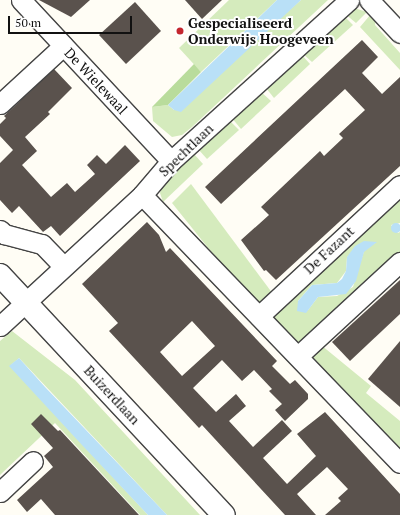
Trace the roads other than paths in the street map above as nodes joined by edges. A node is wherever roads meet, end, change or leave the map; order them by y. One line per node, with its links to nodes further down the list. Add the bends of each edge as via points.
1 (21, 0): 5 (street, De Wielewaal)
2 (348, 0): 7 (street, Spechtlaan)
3 (369, 0): 4 (street)
4 (400, 33)
5 (63, 46): 6 (street); 7 (street, De Wielewaal)
6 (0, 104)
7 (171, 161): 9 (street, Spechtlaan)
8 (400, 185): 15 (street, De Fazant)
9 (142, 195): 12 (street, Spechtlaan); 15 (street)
10 (0, 230): 12 (street, via 4,234 42,244)
11 (400, 262): 17 (street)
12 (63, 266): 14 (street, Spechtlaan)
13 (0, 275): 14 (street, Buizerdlaan)
14 (25, 302): 16 (street, Spechtlaan); 21 (street, Buizerdlaan)
15 (259, 316): 17 (street)
16 (0, 326)
17 (298, 356): 19 (street)
18 (33, 461): 20 (street)
19 (400, 463)
20 (0, 492)
21 (224, 515)

